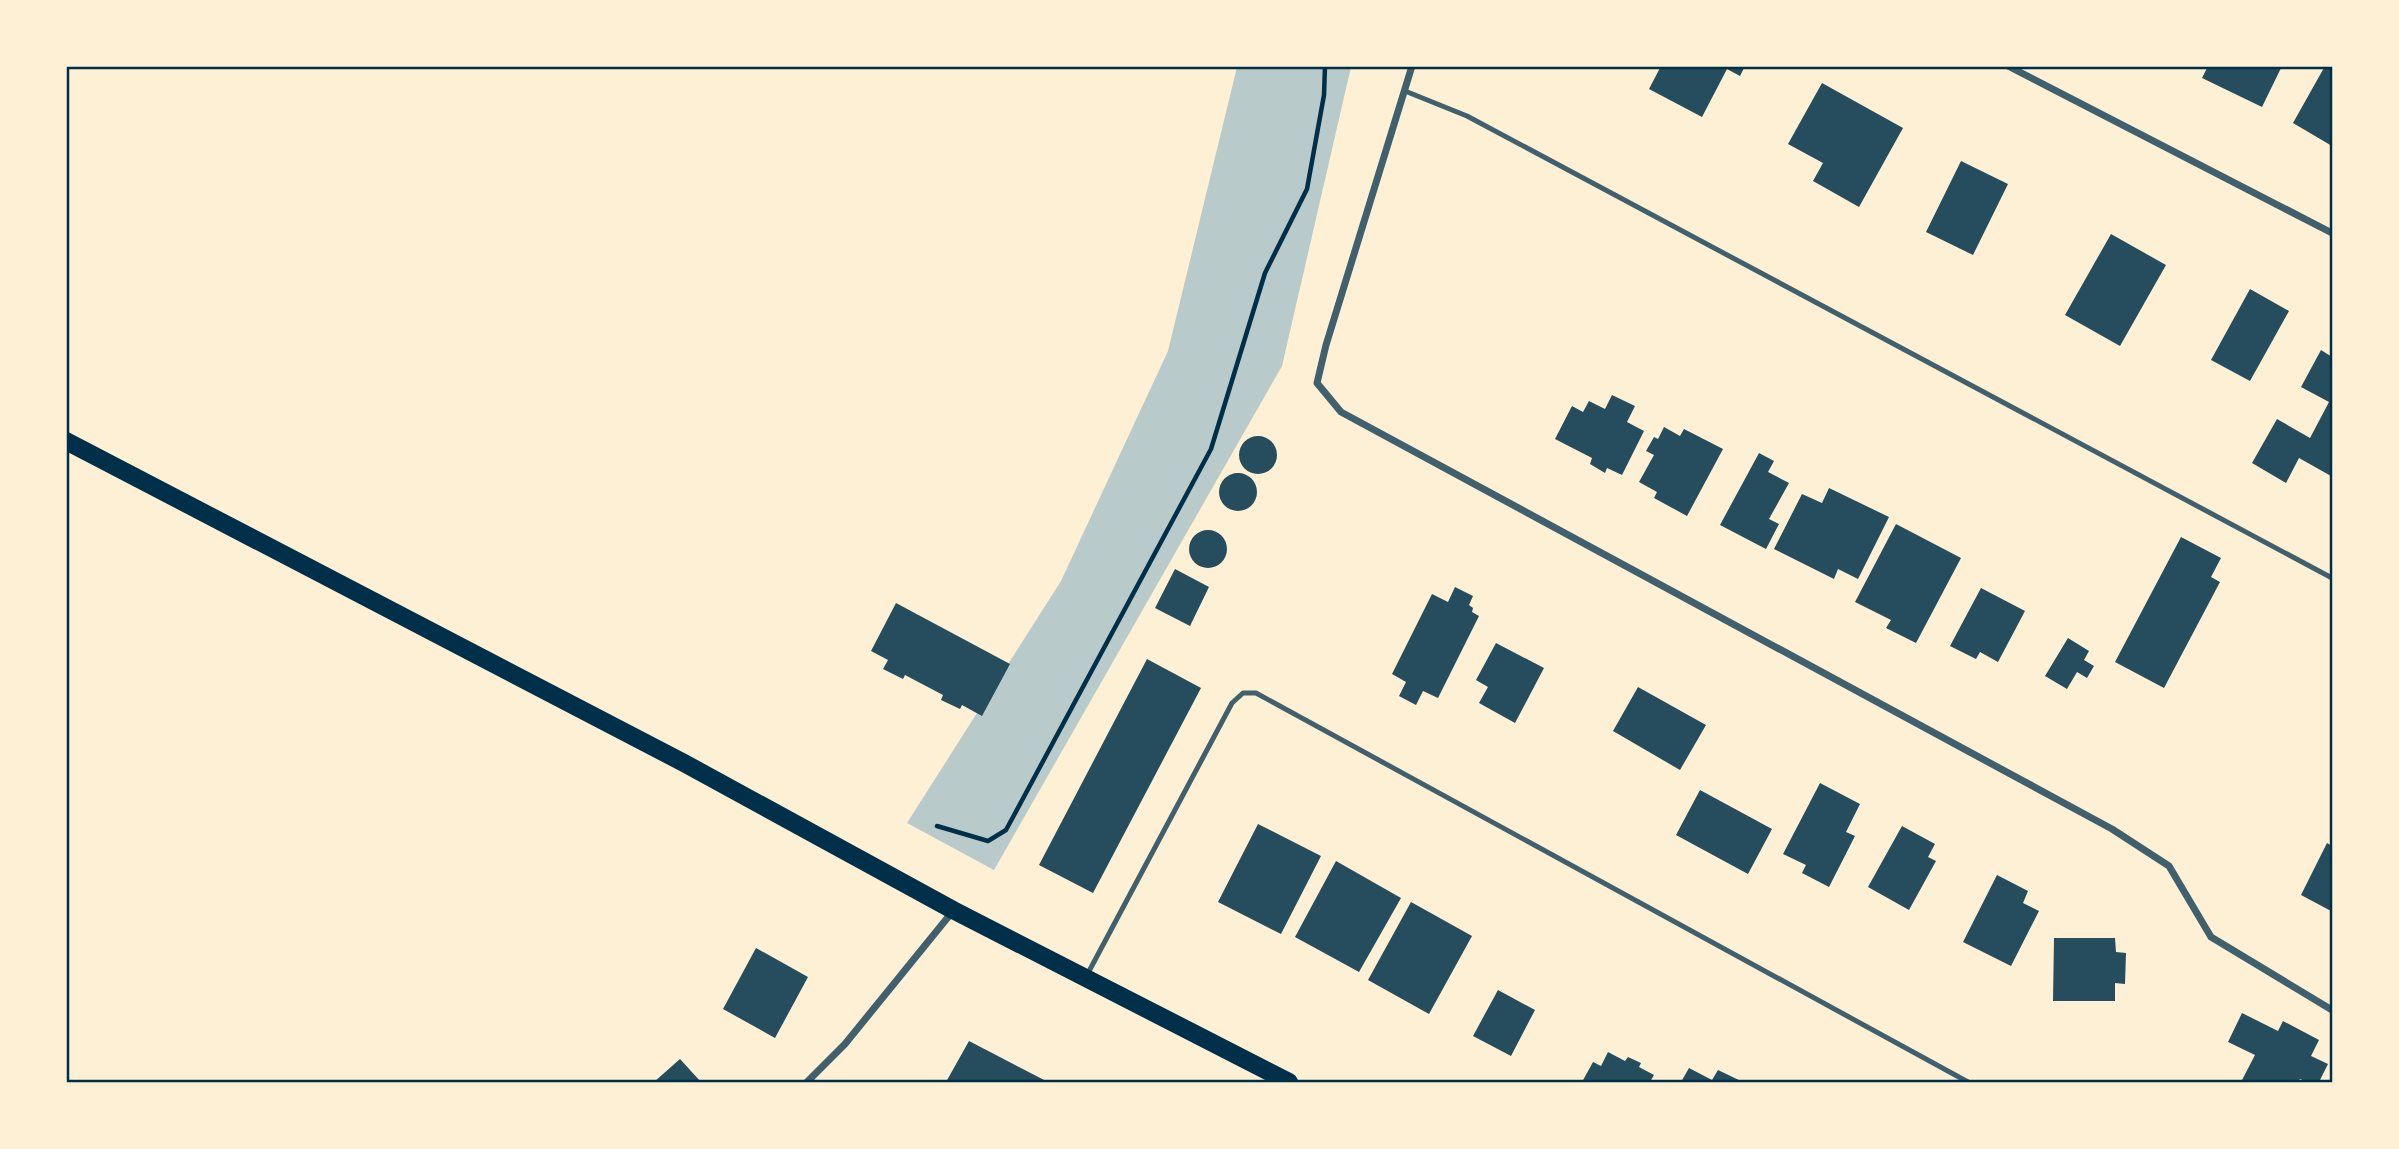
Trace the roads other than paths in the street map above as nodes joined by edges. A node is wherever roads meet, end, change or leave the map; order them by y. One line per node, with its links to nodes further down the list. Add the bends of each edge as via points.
1 (1412, 66): 3 (street)
2 (2008, 66): 4 (street)
3 (1405, 91): 6 (lane, via 1467,116); 9 (street, via 1317,383 1340,412 2112,829 2169,866 2211,937)
4 (2333, 233)
5 (66, 441): 7 (main road, via 684,763)
6 (2333, 578)
7 (953, 910): 8 (main road); 10 (street, via 845,1044)
8 (1086, 978): 11 (main road); 12 (lane, via 1232,703 1243,693 1256,692)
9 (2333, 1010)
10 (807, 1083)
11 (1289, 1083)
12 (1968, 1083)

